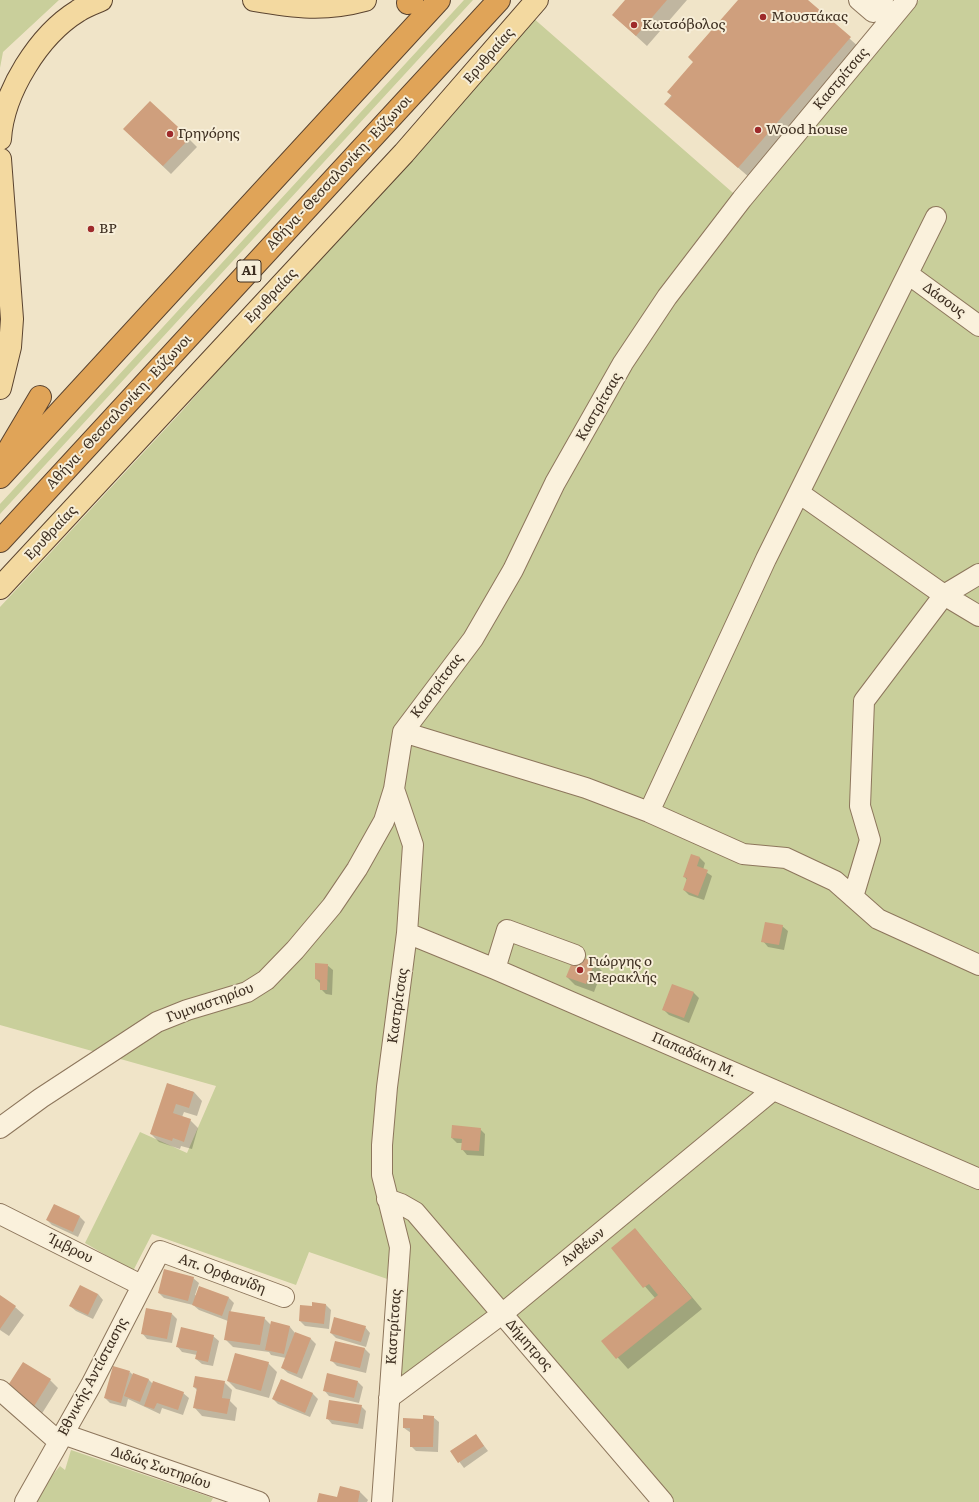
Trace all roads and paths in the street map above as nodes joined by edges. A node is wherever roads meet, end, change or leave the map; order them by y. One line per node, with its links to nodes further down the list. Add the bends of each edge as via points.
1 (101, 0): 9 (main road, via 78,11 58,26 30,59 19,76 11,97 0,131)
2 (254, 0): 7 (main road, via 314,8)
3 (439, 0): 17 (highway)
4 (499, 0): 19 (highway, Αθήνα - Θεσσαλονίκη - Εύζωνοι / Α1)
5 (538, 0): 21 (main road, Ερυθραίας, via 404,154)
6 (907, 0): 8 (street, Καστρίτσας)
7 (360, 1)
8 (875, 9): 24 (street, Καστρίτσας, via 742,199 667,297 612,383 555,483 514,570 473,639)
9 (0, 139)
10 (0, 159): 14 (main road, via 12,319 10,347)
11 (936, 217): 12 (street)
12 (908, 274): 13 (street, Δάσους); 18 (street)
13 (979, 326)
14 (0, 388)
15 (40, 397): 16 (highway)
16 (0, 464)
17 (0, 477)
18 (799, 493): 22 (street); 26 (street)
19 (0, 541)
20 (979, 574): 22 (street)
21 (0, 588)
22 (944, 595): 23 (street); 27 (street, via 864,701 860,806 870,840)
23 (979, 616)
24 (403, 732): 25 (street, Καστρίτσας); 26 (street, via 586,788)
25 (394, 789): 28 (street, Καστρίτσας, via 413,845); 33 (street, Γυμναστηρίου, via 384,821 357,869 332,906 266,980 247,992 187,1010 158,1022 41,1098)
26 (649, 812): 27 (street, via 743,854 786,858 835,881)
27 (853, 896): 30 (street, via 878,919)
28 (407, 933): 31 (street, Παπαδάκη Μ.); 35 (street, Καστρίτσας, via 382,1145 382,1175)
29 (575, 955): 31 (street, via 507,930)
30 (979, 965)
31 (495, 969): 32 (street, Παπαδάκη Μ.)
32 (773, 1090): 34 (street, Παπαδάκη Μ.); 40 (street, Ανθέων)
33 (0, 1128)
34 (979, 1179)
35 (387, 1199): 40 (street, Δήμητρος, via 415,1212); 42 (street, Καστρίτσας, via 400,1248)
36 (0, 1214): 38 (street, Ίμβρου)
37 (160, 1252): 38 (street, Εθνικής Αντίστασης); 39 (street, Απ. Ορφανίδη)
38 (141, 1285): 43 (street, Εθνικής Αντίστασης, via 91,1385)
39 (284, 1297)
40 (502, 1314): 42 (street, Ανθέων); 47 (street, Δήμητρος)
41 (0, 1390): 43 (street, Διδώς Σωτηρίου)
42 (389, 1398): 46 (street, Καστρίτσας)
43 (61, 1438): 44 (street, Εθνικής Αντίστασης); 45 (street, Διδώς Σωτηρίου)
44 (24, 1502)
45 (259, 1502)
46 (382, 1502)
47 (663, 1502)

